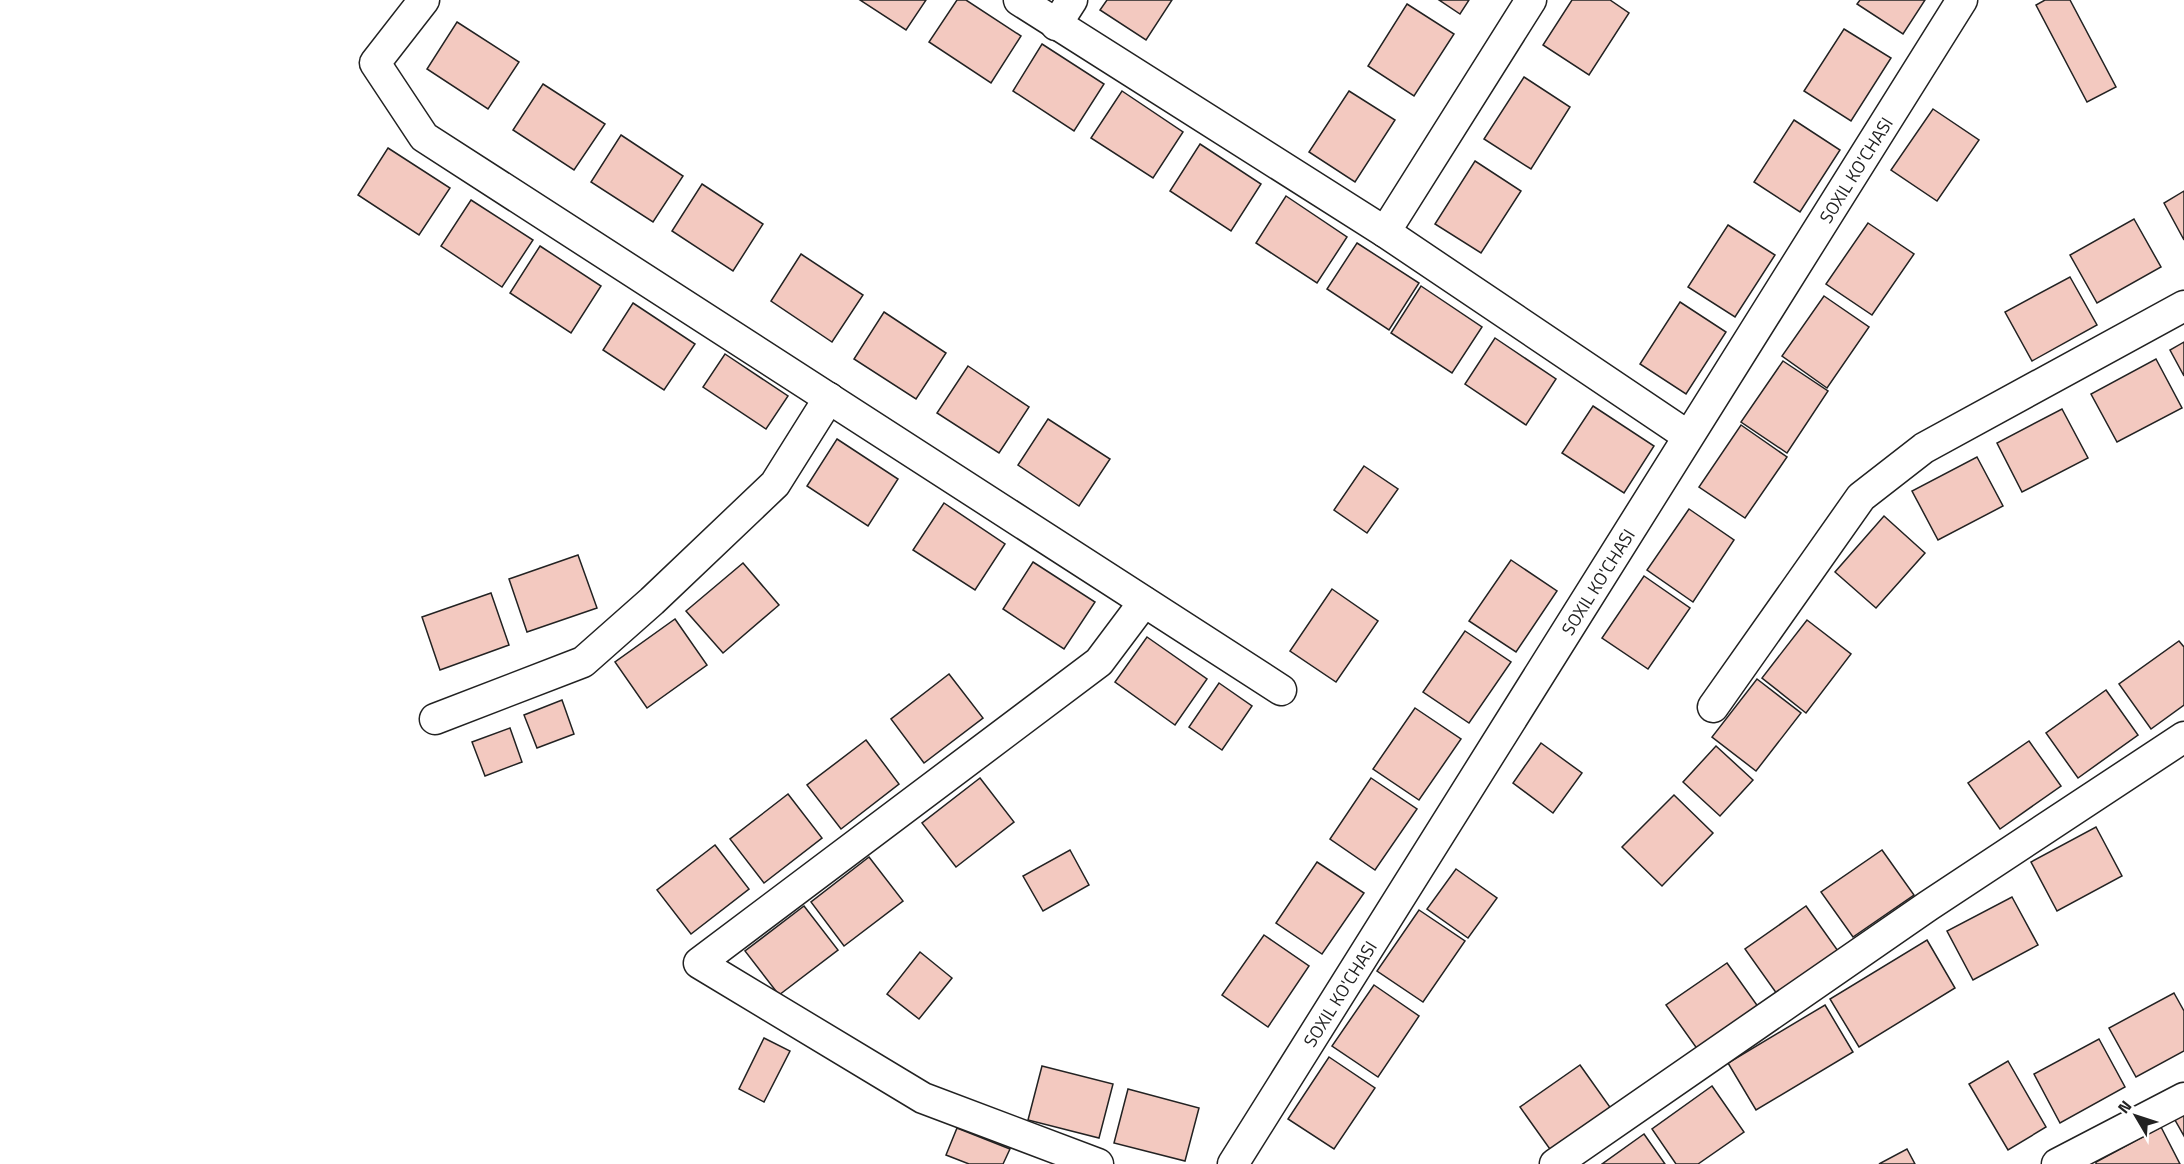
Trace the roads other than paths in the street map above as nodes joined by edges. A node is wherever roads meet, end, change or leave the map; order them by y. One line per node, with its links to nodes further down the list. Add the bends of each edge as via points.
1 (424, 0): 9 (street, via 375,63 424,137)
2 (1019, 0): 6 (street)
3 (1072, 0): 6 (street)
4 (1531, 0): 7 (street)
5 (1962, 0): 10 (street, SOXIL KO'CHASI)
6 (1056, 25): 7 (street)
7 (1386, 232): 10 (street)
8 (2184, 306): 13 (street, via 1924,448 1861,497)
9 (829, 398): 11 (street); 14 (street, via 775,484 583,662)
10 (1688, 436): 18 (street, SOXIL KO'CHASI)
11 (1144, 602): 12 (street); 17 (street, via 1099,662 699,963 923,1098)
12 (1281, 690)
13 (1713, 706)
14 (435, 719)
15 (2184, 737): 19 (street, via 1928,906)
16 (2184, 1098): 20 (street)
17 (1098, 1164)
18 (1233, 1164)
19 (1555, 1164)
20 (2057, 1164)

